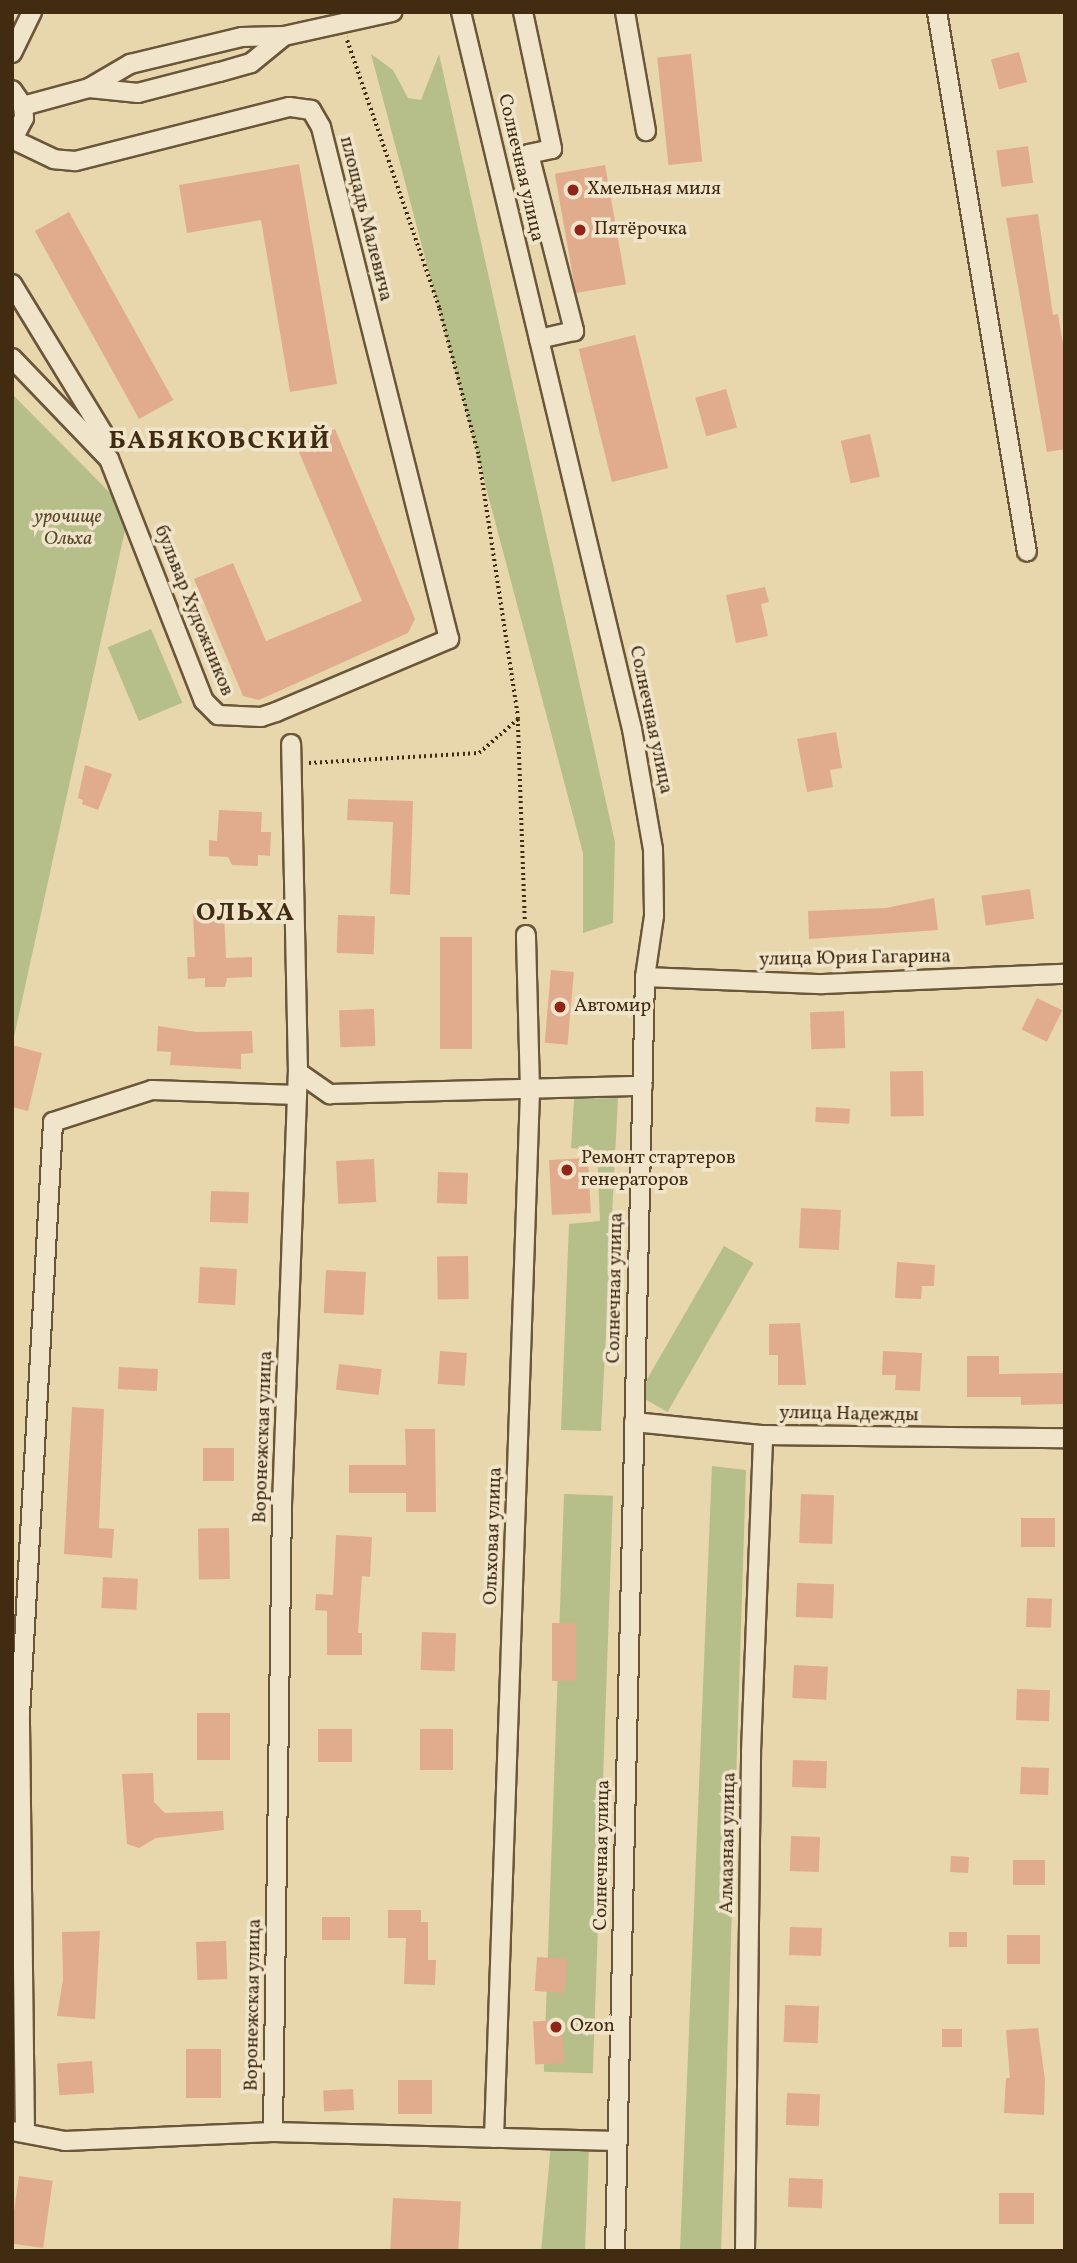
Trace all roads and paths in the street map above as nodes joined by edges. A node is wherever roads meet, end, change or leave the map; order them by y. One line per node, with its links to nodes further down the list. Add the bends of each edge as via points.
1 (33, 12): 10 (street)
2 (392, 12): 8 (street)
3 (461, 12): 17 (street, Солнечная улица)
4 (523, 12): 17 (street, via 552,149 529,154 574,331)
5 (625, 12): 14 (street)
6 (937, 12): 20 (street)
7 (311, 20): 8 (street); 9 (street)
8 (340, 23): 22 (path, via 365,83 435,295 478,454)
9 (284, 36): 11 (street, via 242,37 130,64); 11 (street, via 251,63 230,69 138,93)
10 (12, 53)
11 (89, 88): 13 (street)
12 (12, 89): 13 (street)
13 (23, 106): 15 (street, via 21,130)
14 (646, 131)
15 (13, 141): 21 (street, площадь Малевича, via 54,159 75,161 289,107 311,110 321,127)
16 (12, 284): 19 (street)
17 (539, 339): 27 (street, Солнечная улица, via 644,786 653,849 654,916)
18 (12, 358): 21 (street, бульвар Художников, via 109,459 204,701 218,715 261,717)
19 (108, 441)
20 (1027, 552)
21 (449, 639)
22 (518, 719): 24 (path, via 479,753); 25 (path)
23 (291, 744): 24 (street, Воронежская улица)
24 (292, 764): 28 (street, Воронежская улица)
25 (526, 935): 30 (street, Ольховая улица)
26 (1065, 974): 27 (street, улица Юрия Гагарина, via 823,984)
27 (645, 977): 29 (street, Солнечная улица)
28 (298, 1072): 30 (street, via 330,1094); 31 (street, Воронежская улица)
29 (643, 1086): 30 (street); 32 (street, Солнечная улица)
30 (530, 1090): 37 (street, Ольховая улица)
31 (297, 1095): 35 (street, via 152,1090 53,1122 20,1715); 36 (street, Воронежская улица, via 282,1505)
32 (634, 1422): 33 (street, улица Надежды); 38 (street, Солнечная улица)
33 (763, 1435): 34 (street, улица Надежды); 40 (street, Алмазная улица, via 751,1752)
34 (1065, 1438)
35 (18, 2132): 36 (street, via 65,2141)
36 (273, 2132): 37 (street)
37 (494, 2138): 38 (street)
38 (617, 2141): 39 (street, Солнечная улица)
39 (615, 2251)
40 (746, 2251)

